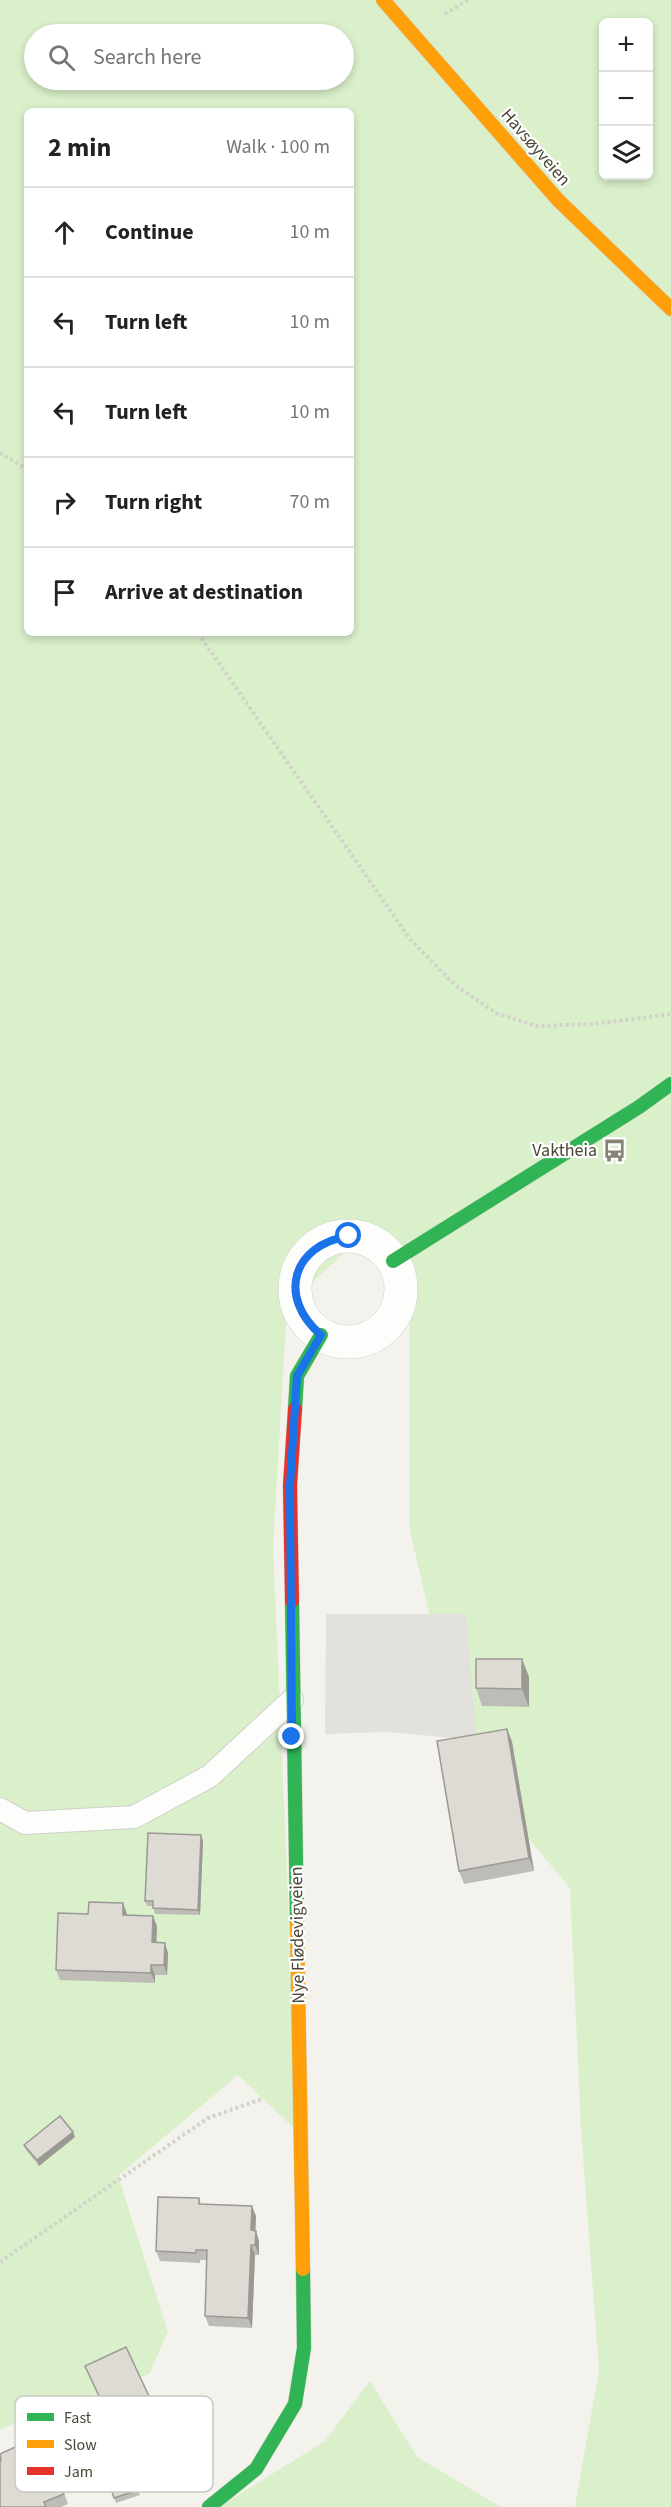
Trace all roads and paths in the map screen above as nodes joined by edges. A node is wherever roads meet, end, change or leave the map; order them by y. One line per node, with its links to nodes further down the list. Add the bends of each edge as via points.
1 (383, 0): 2 (street, Havsøyveien, via 558,200)
2 (671, 309)
3 (0, 453): 4 (path)
4 (24, 467)
5 (200, 636): 6 (path, via 410,939 455,986 496,1013 536,1026 594,1024)
6 (671, 1014)
7 (671, 1084): 8 (street)
8 (393, 1261): 9 (street, via 400,1276 401,1294 386,1326 372,1337 355,1342); 9 (street, via 366,1239 349,1236 316,1246 297,1274 295,1292 298,1309)
9 (321, 1335): 10 (street, Nye Flødevigveien, via 297,1376 290,1485)
10 (292, 1700): 11 (lane, via 210,1776 134,1817 25,1823); 12 (street, Nye Flødevigveien)
11 (0, 1809)
12 (300, 2086): 13 (path, via 207,2118); 14 (street, Nye Flødevigveien, via 304,2348 295,2404 256,2469)
13 (0, 2262)
14 (209, 2507)

